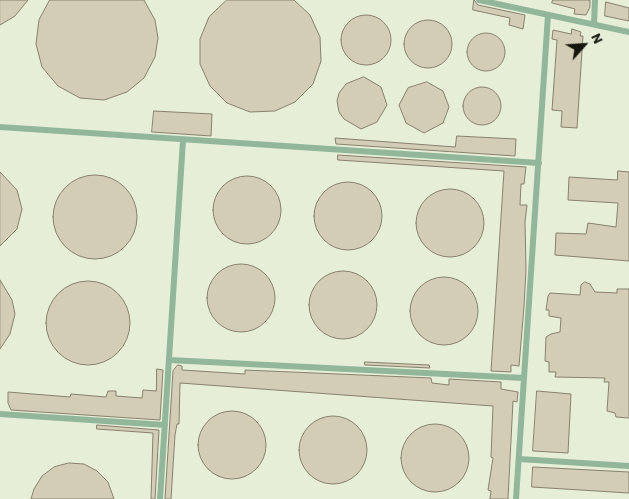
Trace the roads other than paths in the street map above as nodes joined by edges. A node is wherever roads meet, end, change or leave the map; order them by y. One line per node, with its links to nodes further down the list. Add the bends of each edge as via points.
1 (480, 0): 3 (lane)
2 (595, 0): 4 (lane)
3 (548, 15): 4 (lane); 8 (lane)
4 (594, 24): 5 (lane)
5 (629, 32)
6 (0, 127): 7 (lane)
7 (182, 140): 8 (lane); 9 (lane)
8 (539, 163): 10 (lane)
9 (169, 360): 10 (lane); 12 (lane)
10 (524, 378): 13 (lane)
11 (0, 414): 12 (lane)
12 (165, 425): 15 (lane)
13 (519, 460): 14 (lane); 16 (lane)
14 (629, 466)
15 (160, 499)
16 (516, 499)

